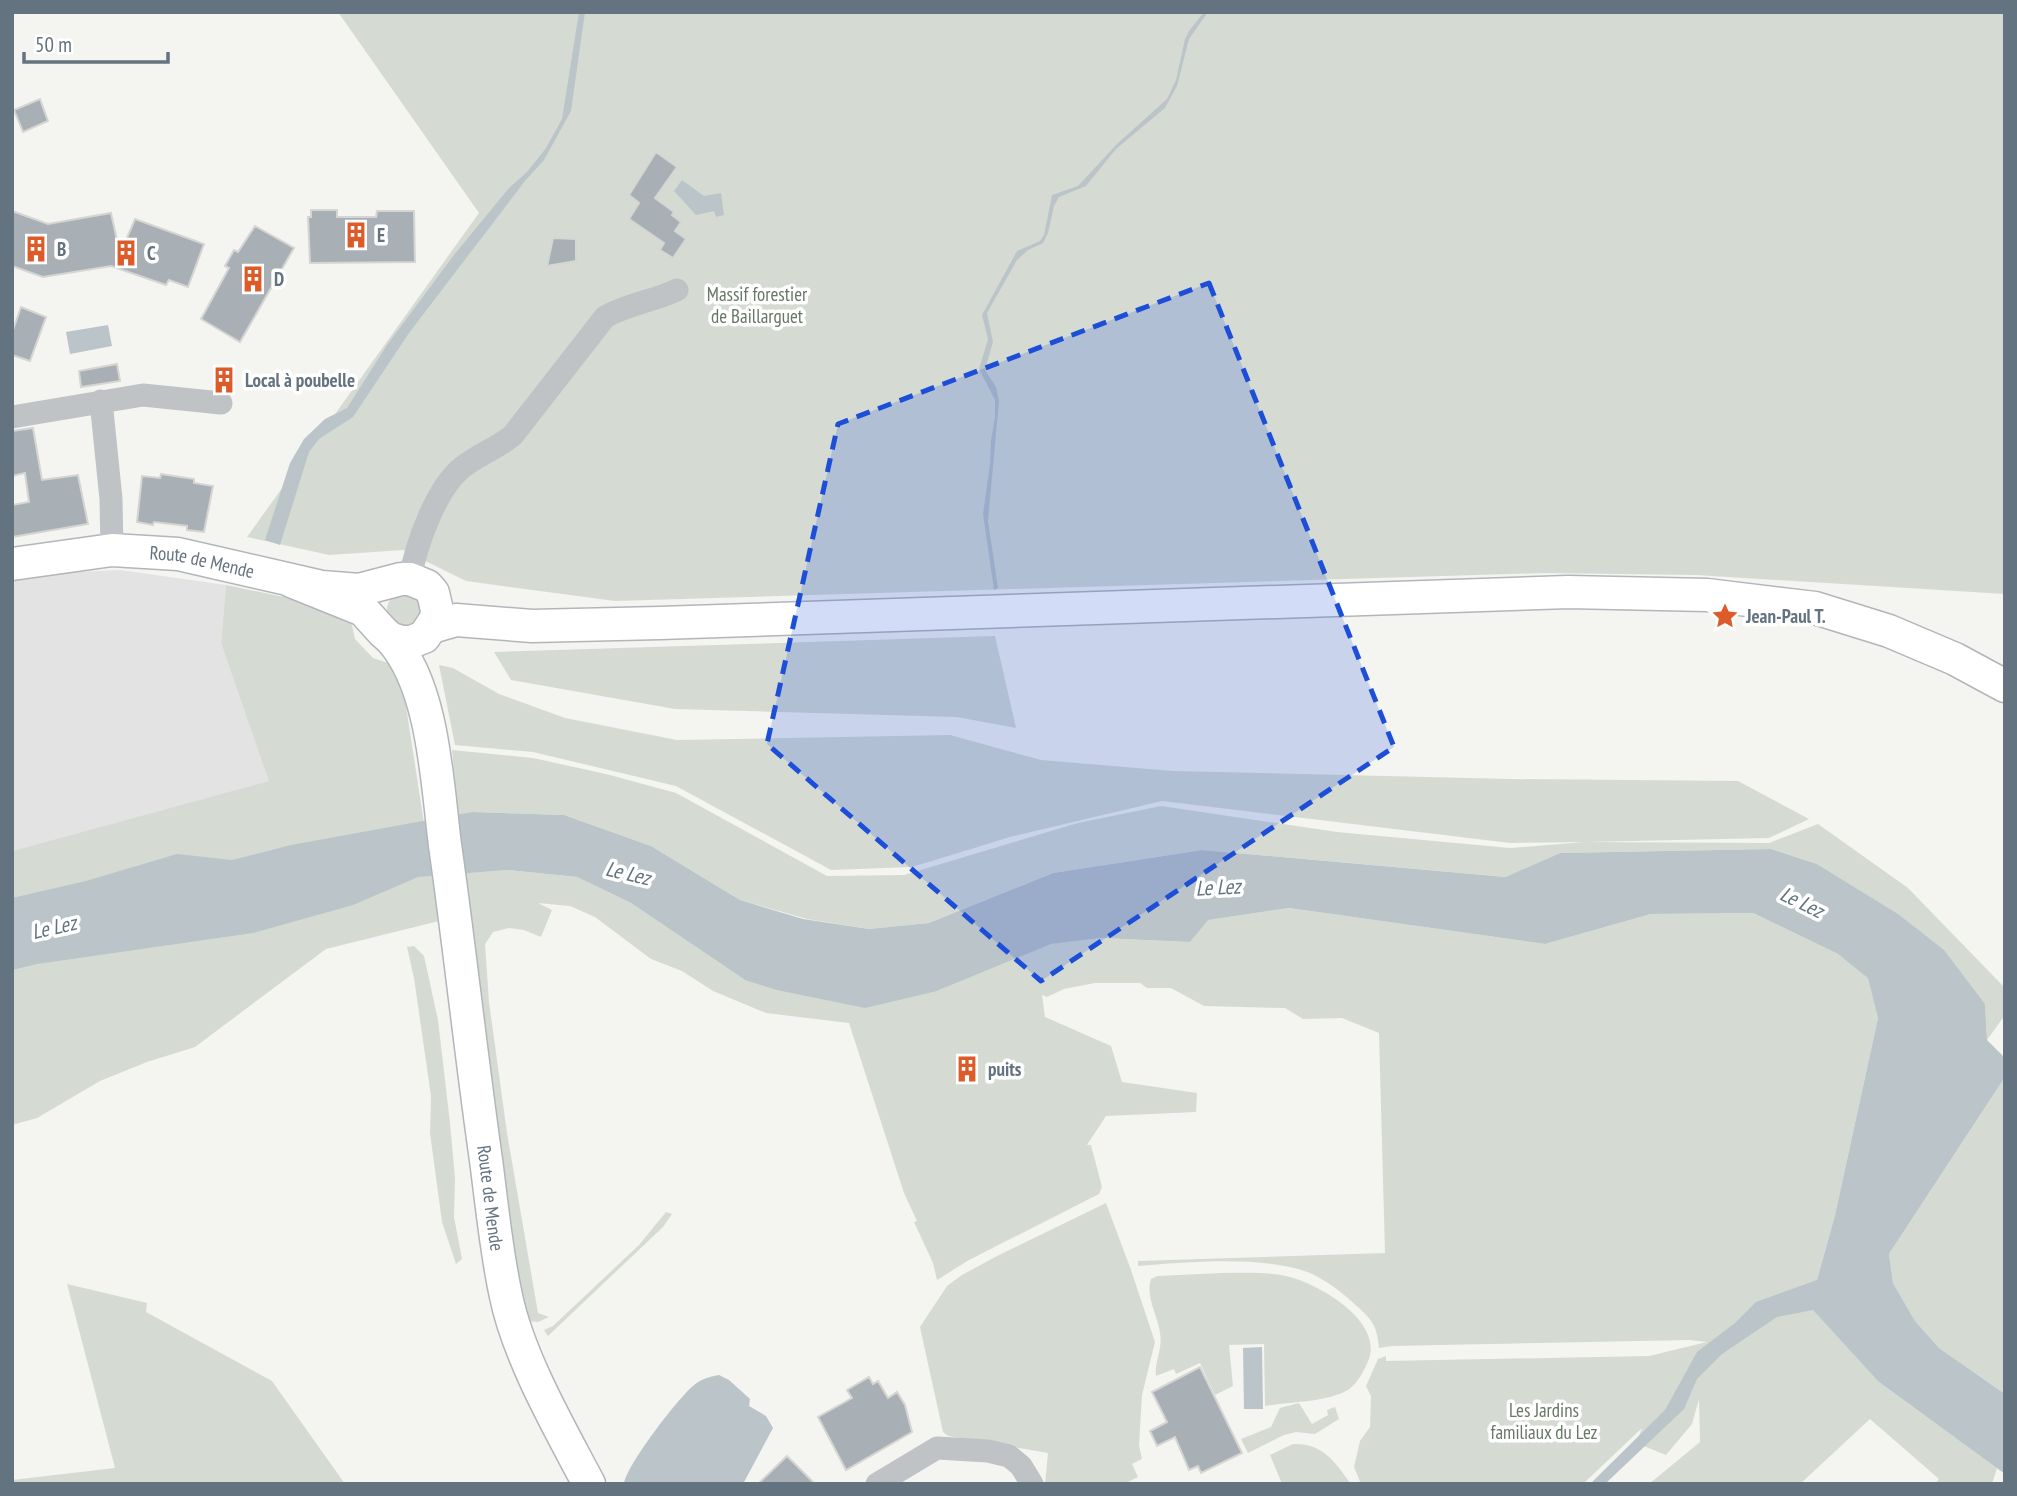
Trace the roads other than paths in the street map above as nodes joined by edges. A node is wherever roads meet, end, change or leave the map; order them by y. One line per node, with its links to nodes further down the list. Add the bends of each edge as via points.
1 (677, 290): 8 (street, via 606,317 513,435 454,475 425,525)
2 (101, 401): 3 (street, via 144,395); 4 (street); 5 (street)
3 (221, 402)
4 (12, 417)
5 (111, 550): 6 (main road, Route de Mende); 7 (main road, Route de Mende, via 177,554)
6 (12, 564)
7 (291, 581): 8 (main road, Route de Mende, via 359,590); 10 (main road, Route de Mende)
8 (411, 584): 9 (main road, via 457,605 548,619); 10 (main road, via 437,610)
9 (624, 624): 10 (main road, via 532,626 456,620); 11 (main road, via 1567,592 1707,594 1828,612 1900,636)
10 (405, 632): 12 (main road, Route de Mende, via 403,652 427,715 507,1302 525,1352)
11 (2005, 686)
12 (589, 1484)
13 (877, 1484): 14 (street, via 937,1448 1009,1457)
14 (1032, 1484)

